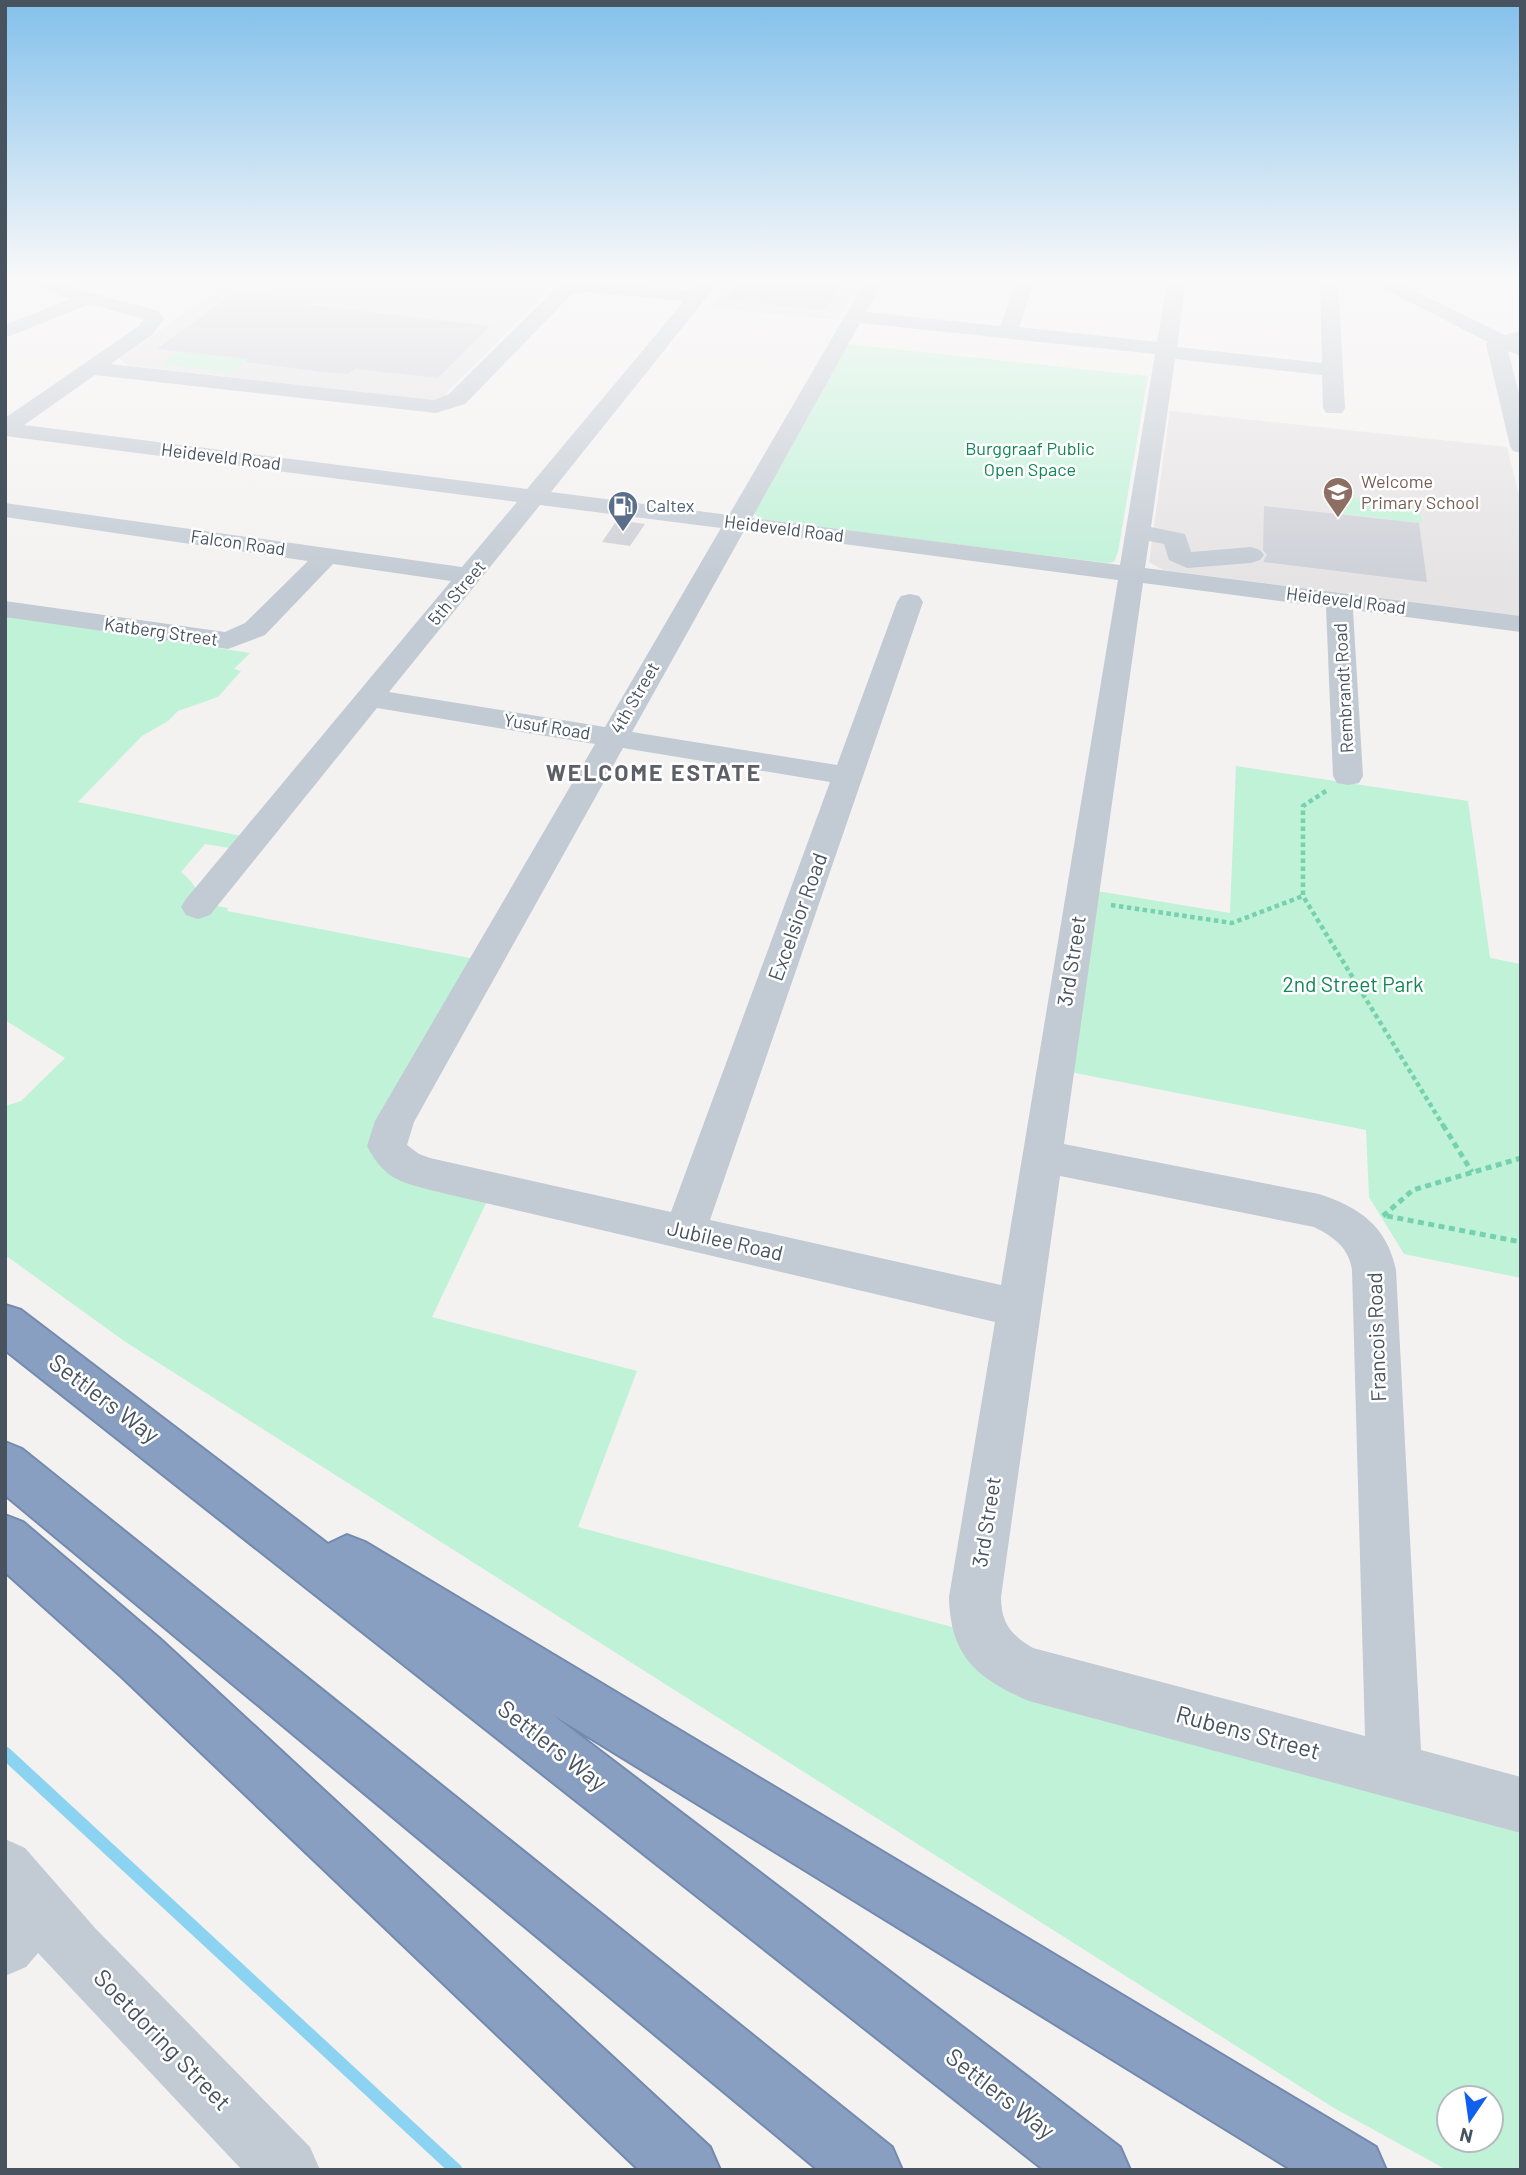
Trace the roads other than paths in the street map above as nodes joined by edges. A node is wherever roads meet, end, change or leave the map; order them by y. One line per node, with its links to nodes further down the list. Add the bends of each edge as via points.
1 (75, 380): 12 (street)
2 (191, 380): 10 (street)
3 (332, 380): 10 (street)
4 (476, 380): 10 (street, via 457,399 429,407)
5 (630, 380): 14 (street, 5th Street)
6 (818, 380): 16 (street, 4th Street)
7 (1162, 380): 17 (street, 3rd Street)
8 (1333, 380): 11 (street)
9 (1505, 380): 13 (street)
10 (316, 394)
11 (1334, 408)
12 (5, 428): 14 (street, Heideveld Road)
13 (1521, 446)
14 (535, 497): 16 (street, Heideveld Road); 21 (street, 5th Street)
15 (5, 510): 19 (street, Falcon Road)
16 (736, 523): 20 (street, Heideveld Road); 27 (street, 4th Street)
17 (1138, 532): 18 (street, via 1177,539 1178,555 1187,560); 20 (street, 3rd Street)
18 (1251, 555)
19 (327, 556): 21 (street, Falcon Road); 24 (street, Katberg Street, via 256,629 228,641)
20 (1132, 573): 22 (street, Heideveld Road); 31 (street, 3rd Street)
21 (471, 576): 26 (street, 5th Street)
22 (1339, 600): 25 (street, Heideveld Road); 29 (street, Rembrandt Road)
23 (910, 602): 28 (street, Excelsior Road)
24 (5, 609)
25 (1521, 624)
26 (370, 698): 27 (street, Yusuf Road); 30 (street, 5th Street)
27 (612, 738): 28 (street, Yusuf Road); 32 (street, 4th Street, via 395,1121 387,1146 392,1157 401,1165)
28 (849, 776): 33 (street, Excelsior Road)
29 (1348, 776)
30 (198, 907)
31 (1043, 1156): 34 (street, 3rd Street); 40 (street, Francois Road, via 1366,1220 1363,1239 1373,1260)
32 (430, 1174): 33 (street, Jubilee Road)
33 (685, 1232): 34 (street, Jubilee Road)
34 (1020, 1309): 39 (street, 3rd Street, via 975,1597 978,1628)
35 (5, 1324): 37 (highway, Settlers Way)
36 (5, 1465): 45 (highway)
37 (190, 1465): 46 (highway, Settlers Way); 47 (highway)
38 (5, 1539): 44 (highway, via 141,1658)
39 (985, 1643): 40 (street, Rubens Street, via 1004,1662 1028,1674)
40 (1394, 1772): 41 (street, Rubens Street)
41 (1521, 1805)
42 (17, 1907): 43 (street, Soetdoring Street, via 74,1949)
43 (287, 2170)
44 (687, 2170)
45 (869, 2170)
46 (1097, 2170)
47 (1353, 2170)

